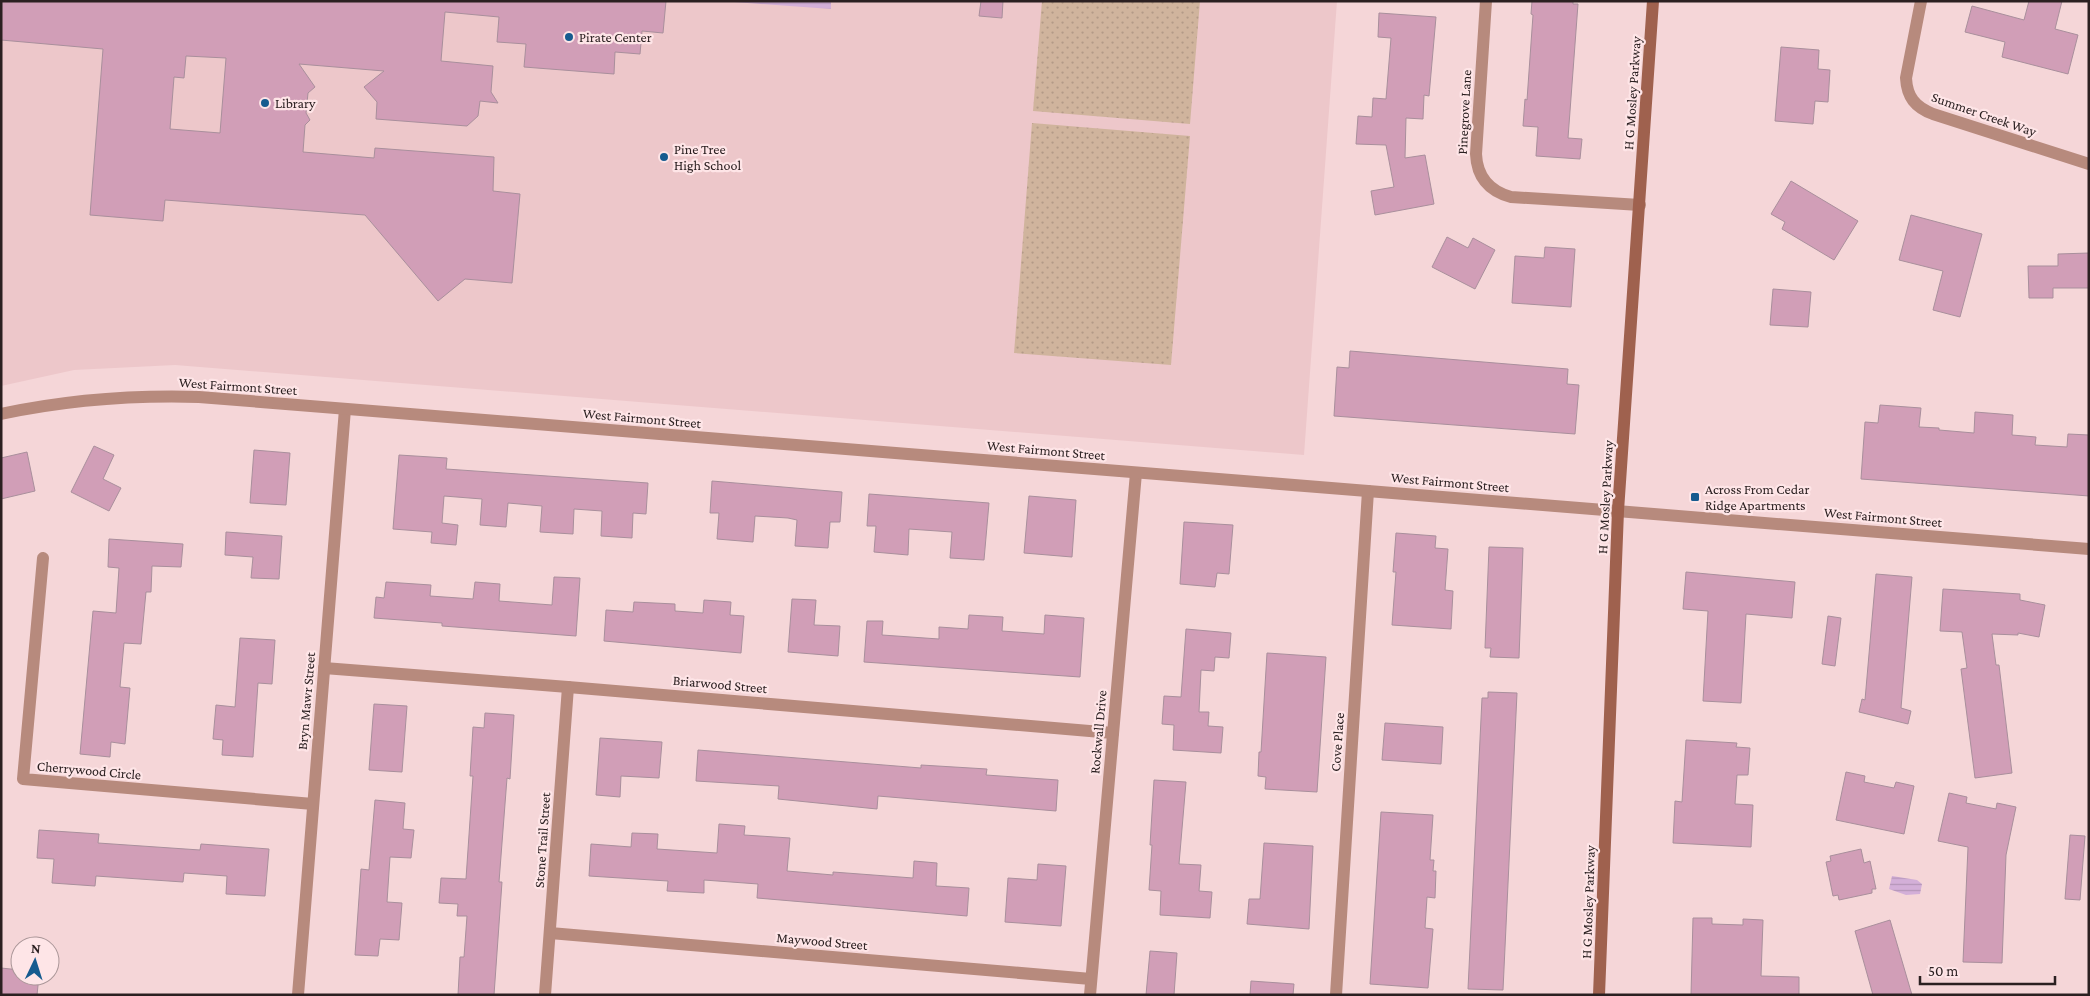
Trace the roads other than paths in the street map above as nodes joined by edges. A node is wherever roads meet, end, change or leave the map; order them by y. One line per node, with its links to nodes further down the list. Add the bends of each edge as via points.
1 (1486, 1): 5 (street, Pinegrove Lane, via 1476,154 1478,170 1484,181 1496,192 1511,197)
2 (1653, 1): 5 (main road, H G Mosley Parkway)
3 (1921, 1): 4 (street, Summer Creek Way, via 1906,78 1916,105 1933,114)
4 (2089, 164)
5 (1640, 205): 10 (main road, H G Mosley Parkway)
6 (345, 409): 7 (street, West Fairmont Street, via 199,397 134,396 84,400); 8 (street, West Fairmont Street); 13 (street, Bryn Mawr Street)
7 (1, 414)
8 (1136, 473): 9 (street, West Fairmont Street); 15 (street, Rockwall Drive)
9 (1368, 491): 10 (street, West Fairmont Street); 22 (street, Cove Place)
10 (1618, 511): 11 (street, West Fairmont Street); 23 (main road, H G Mosley Parkway)
11 (2089, 549)
12 (43, 558): 16 (street, Cherrywood Circle, via 24,779)
13 (324, 668): 14 (street, Briarwood Street); 16 (street, Bryn Mawr Street)
14 (568, 687): 15 (street, Briarwood Street); 17 (street, Stone Trail Street)
15 (1112, 733): 18 (street, Rockwall Drive)
16 (313, 804): 19 (street, Bryn Mawr Street)
17 (550, 933): 18 (street, Maywood Street); 20 (street, Stone Trail Street)
18 (1092, 979): 21 (street, Rockwall Drive)
19 (298, 995)
20 (545, 995)
21 (1090, 995)
22 (1336, 995)
23 (1599, 995)

